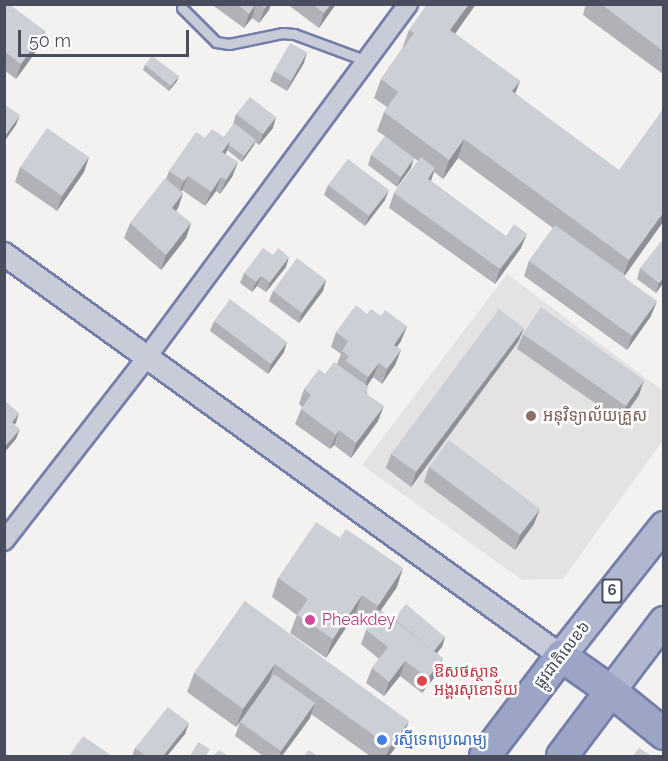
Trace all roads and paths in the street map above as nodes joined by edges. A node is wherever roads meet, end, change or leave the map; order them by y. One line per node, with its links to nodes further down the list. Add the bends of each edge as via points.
1 (408, 4): 3 (street)
2 (182, 8): 3 (lane, via 216,42 229,44 294,33)
3 (367, 61): 5 (street)
4 (4, 254): 5 (street)
5 (147, 357): 7 (street); 9 (street)
6 (663, 526): 9 (main road, ផ្លូវជាតិលេខ៦ / 6)
7 (4, 541)
8 (663, 621): 10 (main road)
9 (561, 656): 10 (highway); 12 (highway, ផ្លូវជាតិលេខ៦ / 6)
10 (611, 691): 11 (highway); 13 (highway)
11 (663, 734)
12 (485, 756)
13 (562, 756)

